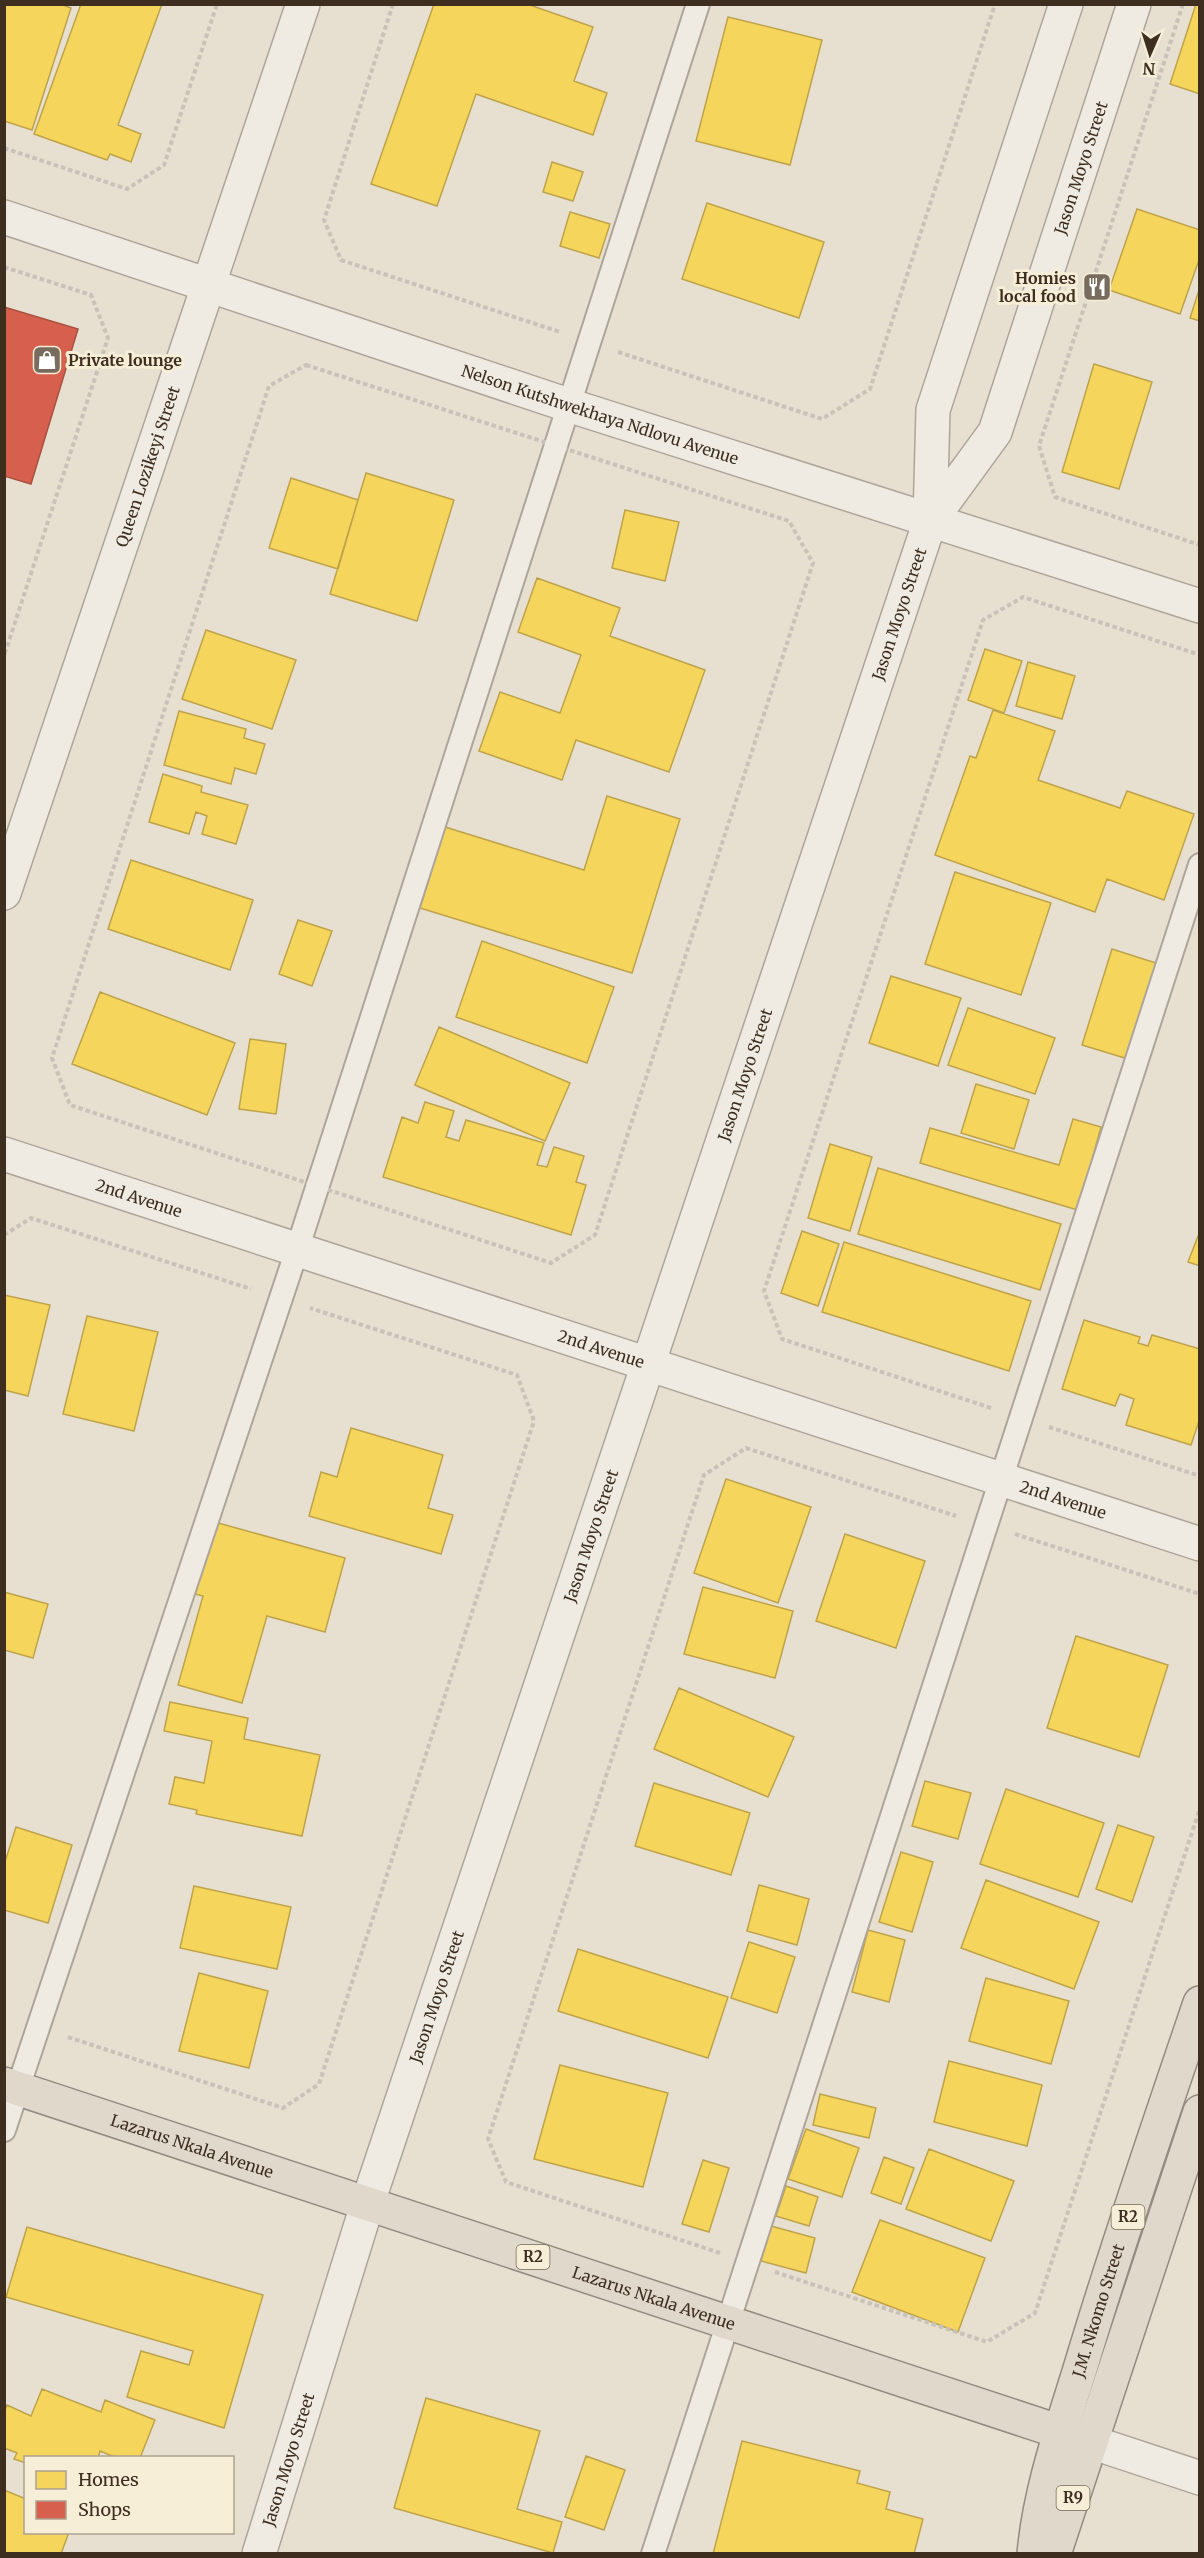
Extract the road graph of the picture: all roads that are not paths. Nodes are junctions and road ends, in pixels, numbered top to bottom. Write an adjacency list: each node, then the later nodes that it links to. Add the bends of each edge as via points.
1 (303, 4): 6 (street, Queen Lozikeyi Street)
2 (699, 4): 7 (lane)
3 (1066, 4): 8 (street, Jason Moyo Street, via 933,410)
4 (1134, 4): 8 (street, Jason Moyo Street, via 995,432)
5 (4, 217): 6 (street, Nelson Kutshwekhaya Ndlovu Avenue)
6 (208, 285): 7 (street, Nelson Kutshwekhaya Ndlovu Avenue); 11 (street, Queen Lozikeyi Street)
7 (568, 405): 8 (street, Nelson Kutshwekhaya Ndlovu Avenue); 13 (lane)
8 (930, 521): 9 (street, Nelson Kutshwekhaya Ndlovu Avenue); 14 (street, Jason Moyo Street)
9 (1200, 606)
10 (1200, 865): 15 (lane)
11 (4, 893)
12 (4, 1154): 13 (street, 2nd Avenue)
13 (297, 1250): 14 (street, 2nd Avenue); 18 (lane, via 38,2027)
14 (648, 1363): 15 (street, 2nd Avenue); 21 (street, Jason Moyo Street)
15 (1002, 1479): 16 (street, 2nd Avenue); 22 (lane)
16 (1200, 1544)
17 (1200, 2003): 23 (highway, J.M. Nkomo Street / R2)
18 (11, 2086): 20 (lane); 21 (highway, Lazarus Nkala Avenue / R2)
19 (1200, 2112): 24 (highway, J.M. Nkomo Street / R2)
20 (4, 2130)
21 (368, 2202): 22 (highway, Lazarus Nkala Avenue / R2); 26 (street, Jason Moyo Street)
22 (727, 2322): 23 (highway, Lazarus Nkala Avenue / R2); 27 (lane)
23 (1060, 2433): 24 (highway, Lazarus Nkala Avenue / R2); 28 (highway, J.M. Nkomo Street / R2)
24 (1091, 2442): 25 (street, Lazarus Nkala Avenue); 29 (highway, R9)
25 (1200, 2478)
26 (259, 2553)
27 (653, 2553)
28 (1034, 2553)
29 (1054, 2553)

